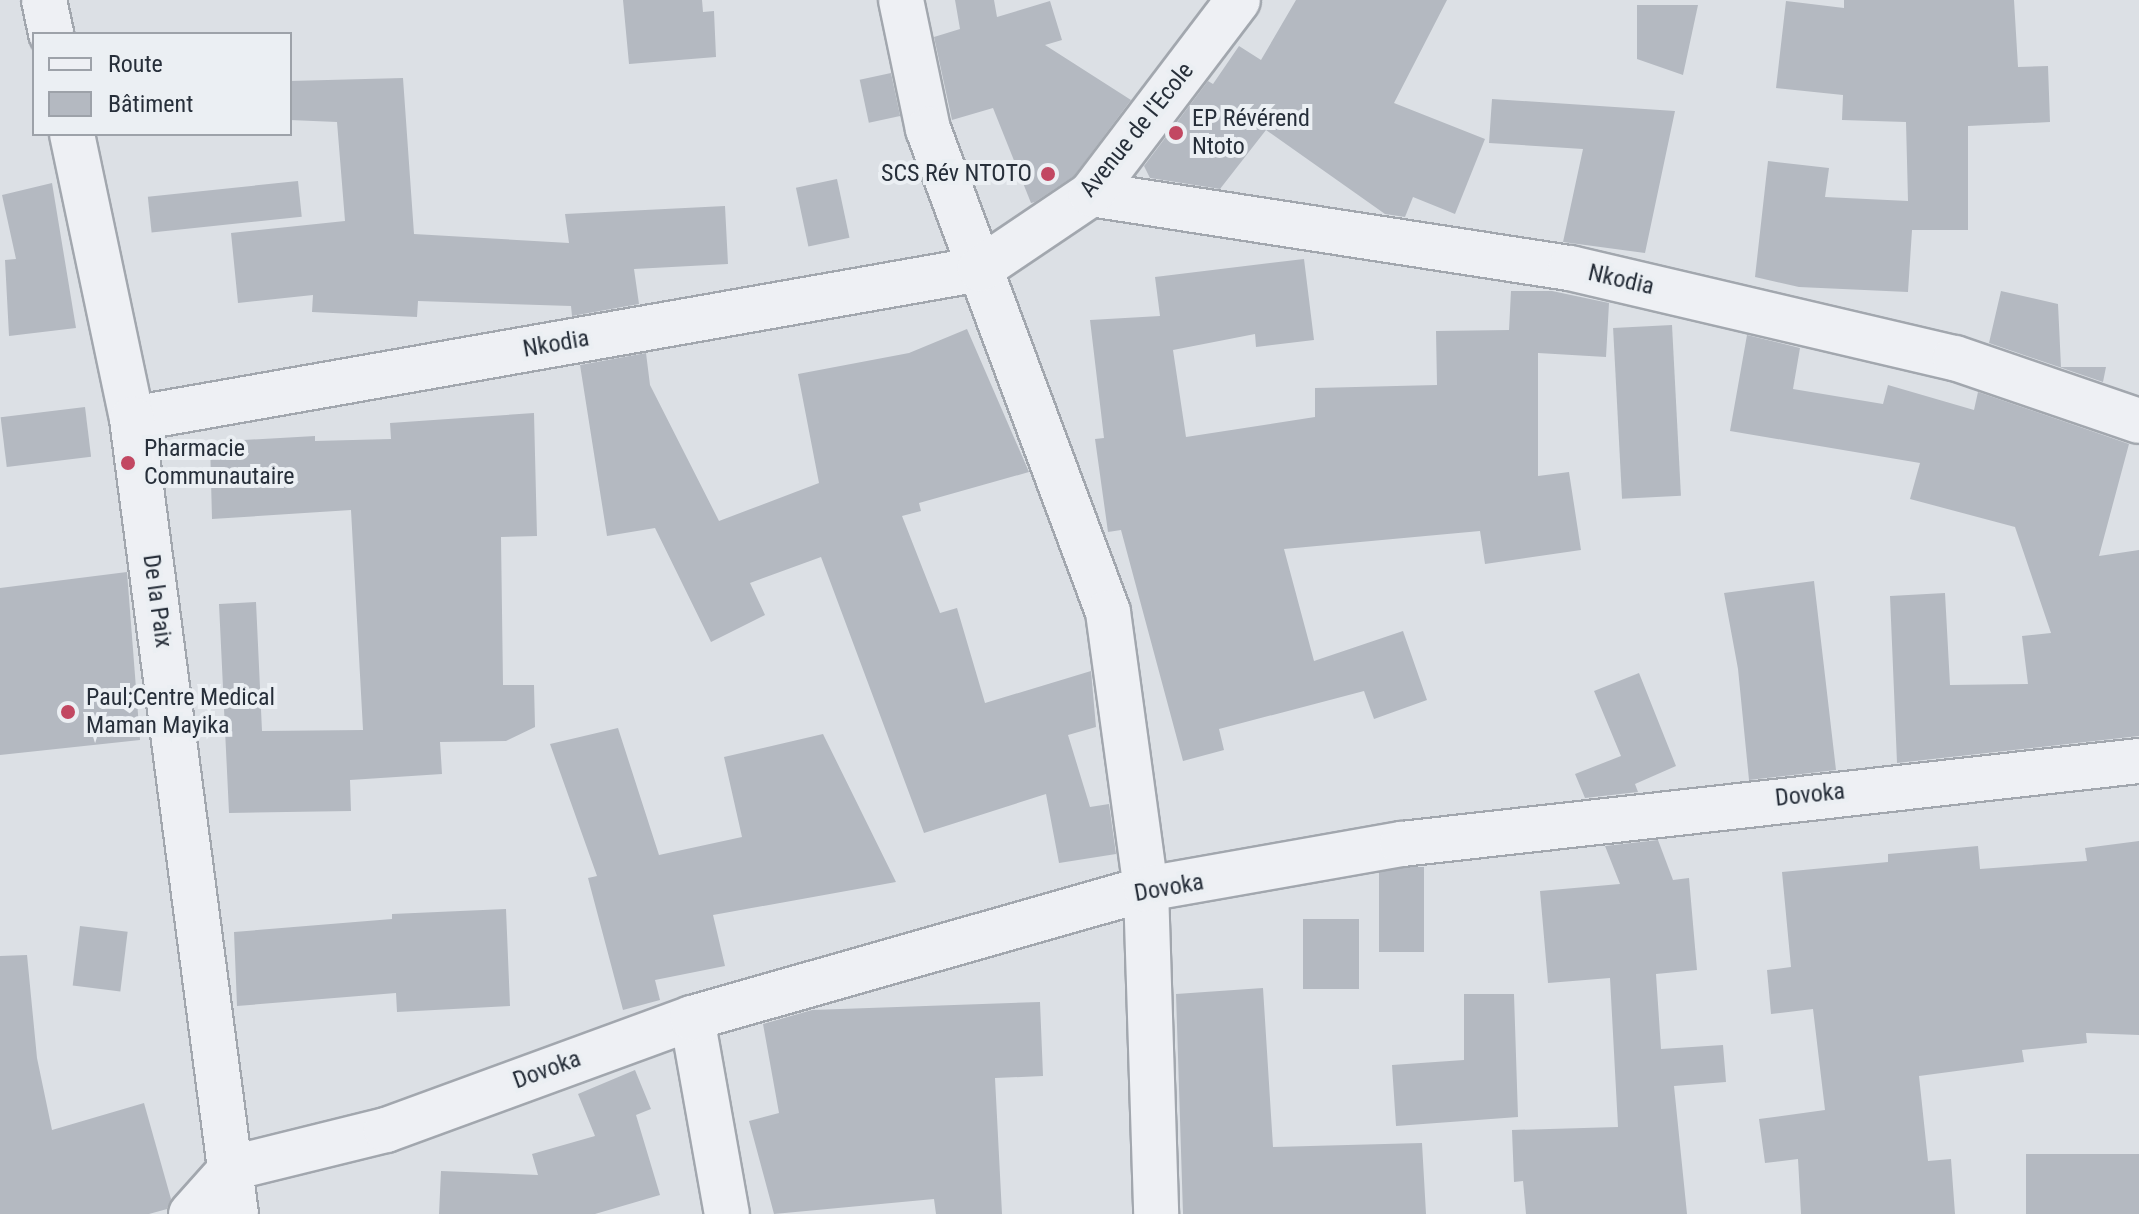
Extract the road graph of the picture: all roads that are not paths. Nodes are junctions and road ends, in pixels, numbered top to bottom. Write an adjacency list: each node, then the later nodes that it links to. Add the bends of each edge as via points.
1 (44, 0): 4 (street)
2 (901, 0): 7 (street, via 928,129)
3 (1238, 0): 6 (street, Avenue de l'Ecole)
4 (51, 32)
5 (72, 136): 8 (street, De la Paix)
6 (1091, 194): 7 (street, Avenue de l'Ecole); 9 (street, Nkodia, via 1570,268 1955,358)
7 (980, 269): 8 (street, Nkodia); 11 (street, via 1108,612)
8 (132, 419): 13 (street, De la Paix)
9 (2139, 421)
10 (2139, 761): 11 (street, Dovoka, via 1525,828)
11 (1146, 889): 12 (street, Dovoka); 17 (street)
12 (692, 1018): 13 (street, Dovoka, via 386,1130); 16 (street)
13 (232, 1168): 14 (street); 15 (street, De la Paix)
14 (191, 1214)
15 (236, 1214)
16 (727, 1214)
17 (1156, 1214)

